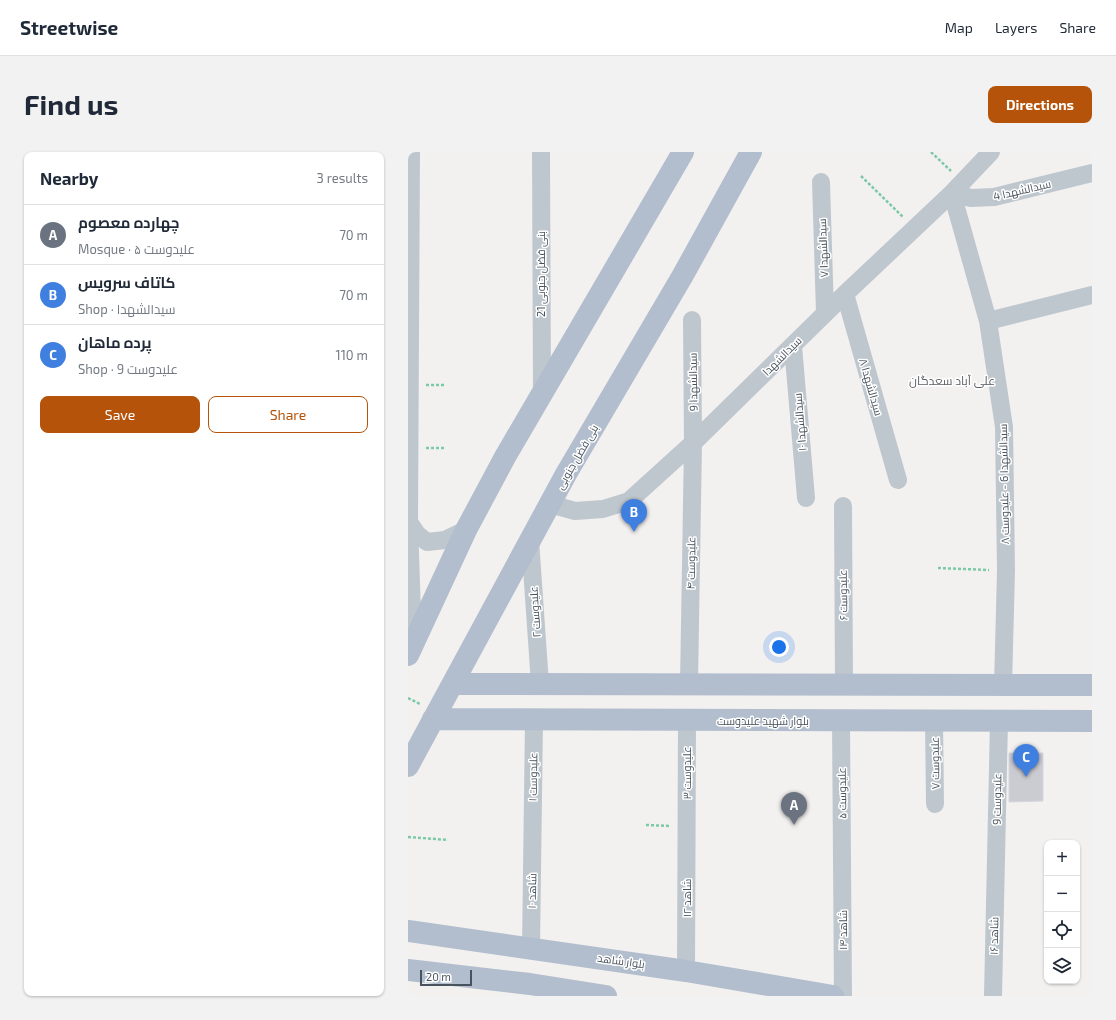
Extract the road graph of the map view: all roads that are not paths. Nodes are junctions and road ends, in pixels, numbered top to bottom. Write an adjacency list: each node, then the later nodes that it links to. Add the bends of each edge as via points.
1 (411, 152): 21 (street)
2 (541, 152): 15 (street, بنی فضل جنوبی 21)
3 (683, 152): 15 (main road)
4 (751, 152): 19 (main road, بنی فضل جنوبی)
5 (991, 152): 8 (street, سیدالشهدا)
6 (1092, 173): 8 (street, سیدالشهدا 4, via 994,197 971,198)
7 (821, 182): 11 (street, سیدالشهدا ۷)
8 (958, 187): 9 (street, سیدالشهدا); 13 (street, سیدالشهدا 6 - علیدوست ۸)
9 (844, 294): 11 (street, سیدالشهدا); 17 (street, سیدالشهدا ۸)
10 (1092, 295): 13 (street)
11 (825, 313): 14 (street, سیدالشهدا)
12 (692, 320): 16 (street, سیدالشهدا 9)
13 (988, 321): 32 (street, سیدالشهدا 6 - علیدوست ۸, via 1004,427 1006,570)
14 (793, 346): 16 (street, سیدالشهدا); 18 (street, سیدالشهدا ۱۰)
15 (542, 395): 22 (main road)
16 (694, 443): 19 (street, سیدالشهدا, via 629,501 603,509 575,511); 29 (street, علیدوست ۴)
17 (898, 480)
18 (806, 498)
19 (550, 504): 23 (main road, بنی فضل جنوبی)
20 (843, 506): 30 (street, علیدوست ۶)
21 (409, 522): 22 (street, via 417,534 427,542 445,540); 24 (street)
22 (466, 530): 25 (main road)
23 (530, 540): 27 (main road, بنی فضل جنوبی); 28 (street, علیدوست ۲)
24 (409, 550): 25 (street)
25 (411, 650)
26 (500, 683): 27 (main road); 28 (main road); 34 (main road, via 490,692 487,704 492,716)
27 (453, 684): 33 (main road, بنی فضل جنوبی)
28 (540, 684): 29 (main road)
29 (689, 684): 30 (main road)
30 (844, 684): 32 (main road)
31 (1092, 685): 32 (main road)
32 (1003, 686)
33 (433, 719): 34 (main road, بلوار شهید علیدوست); 41 (main road, بنی فضل جنوبی)
34 (498, 720): 35 (main road, بلوار شهید علیدوست)
35 (534, 720): 36 (main road, بلوار شهید علیدوست); 44 (street, علیدوست ۱)
36 (687, 721): 39 (main road, بلوار شهید علیدوست); 43 (street, علیدوست ۳)
37 (934, 721): 38 (main road, بلوار شهید علیدوست); 39 (main road, بلوار شهید علیدوست); 42 (street, علیدوست ۷)
38 (999, 721): 40 (main road, بلوار شهید علیدوست); 46 (street, علیدوست 9)
39 (841, 722): 45 (street, علیدوست ۵)
40 (1092, 722)
41 (408, 766)
42 (935, 804)
43 (687, 826): 50 (street, شاهد ۱۲)
44 (532, 833): 48 (street, شاهد ۱۰)
45 (843, 865): 54 (street, شاهد ۱۴)
46 (996, 876): 55 (street, شاهد ۱۶)
47 (408, 931): 48 (main road, بلوار شاهد)
48 (531, 948): 50 (main road, بلوار شاهد)
49 (408, 970): 51 (main road)
50 (686, 971): 53 (main road, بلوار شاهد)
51 (530, 990): 52 (main road)
52 (606, 996)
53 (833, 996)
54 (842, 996)
55 (993, 996)

